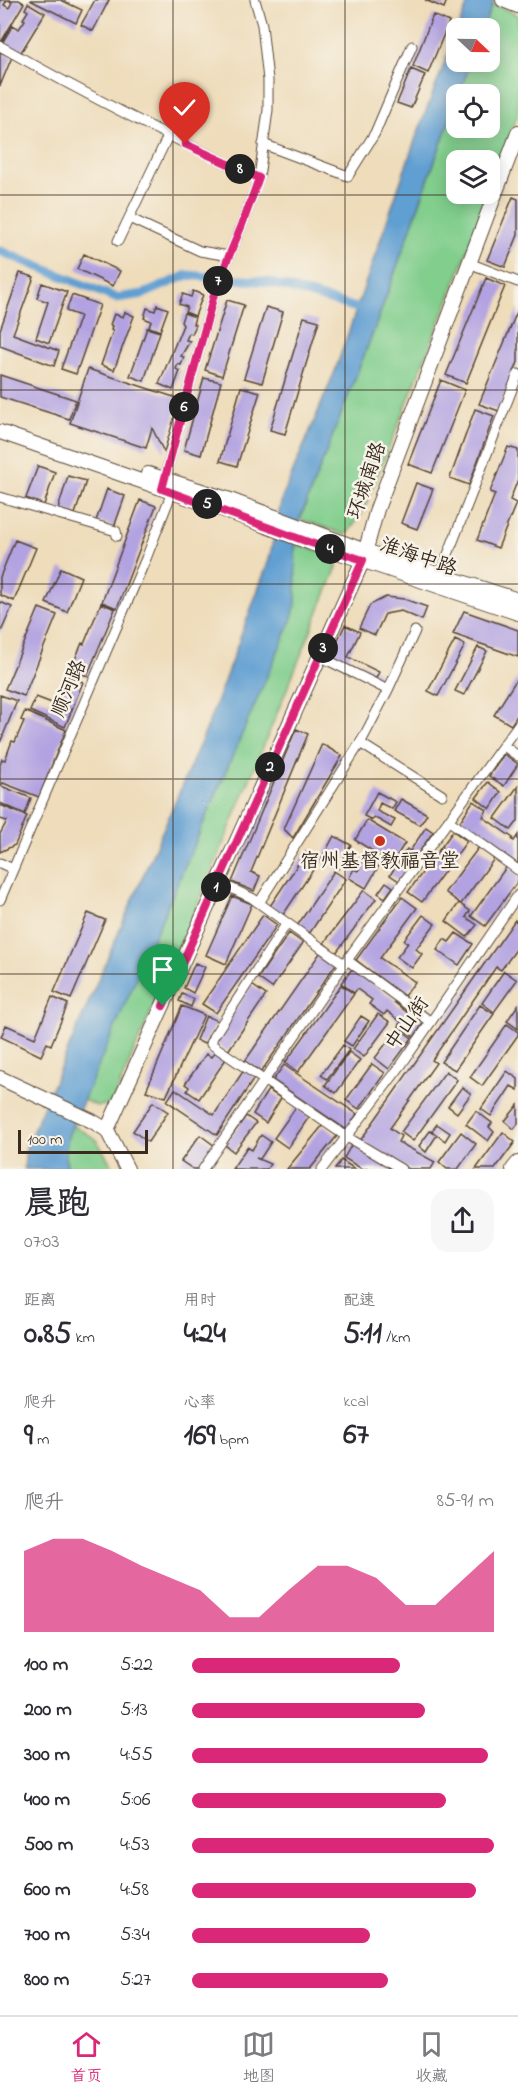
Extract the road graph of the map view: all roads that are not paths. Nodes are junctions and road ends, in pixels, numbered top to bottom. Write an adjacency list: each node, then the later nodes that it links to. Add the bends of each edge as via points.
1 (255, 0): 8 (street, 顺河路, via 268,80)
2 (503, 0): 3 (main road)
3 (518, 6)
4 (0, 46): 7 (street)
5 (412, 46): 8 (street, via 375,133 348,176)
6 (518, 133): 13 (main road, 环城南路)
7 (168, 136): 9 (street); 10 (street)
8 (263, 144): 9 (street, 顺河路)
9 (259, 178): 12 (street, 顺河路)
10 (129, 218): 11 (street); 12 (street, via 200,251)
11 (118, 241)
12 (228, 258): 18 (street, 顺河路, via 216,287)
13 (469, 263): 14 (street); 21 (main road, 环城南路, via 377,509)
14 (518, 282)
15 (518, 374): 22 (street)
16 (0, 422): 18 (main road, 淮海中路)
17 (0, 432): 18 (main road, 淮海中路)
18 (166, 487): 21 (main road, 淮海中路); 35 (street, 顺河路, via 139,576)
19 (0, 497): 20 (street, via 116,531)
20 (117, 536)
21 (364, 555): 22 (main road, 淮海中路); 24 (main road, 淮海中路); 26 (main road, 环城南路)
22 (440, 574): 23 (main road, 淮海中路)
23 (518, 600)
24 (518, 613)
25 (416, 631): 27 (street)
26 (319, 656): 27 (street); 37 (main road, 环城南路)
27 (388, 690): 29 (street)
28 (518, 725): 30 (street)
29 (360, 743): 32 (street); 40 (street)
30 (504, 746): 31 (street); 33 (street)
31 (518, 756)
32 (442, 795)
33 (448, 820): 36 (street); 42 (street)
34 (0, 863): 35 (street)
35 (13, 869): 39 (street, 顺河路)
36 (518, 870)
37 (218, 882): 40 (street); 46 (main road, 环城南路)
38 (518, 895): 43 (street, 中山街)
39 (0, 900)
40 (259, 903): 41 (street)
41 (287, 923): 42 (street); 45 (street, via 212,1044)
42 (346, 962): 43 (street); 45 (street)
43 (431, 1022): 47 (street, 中山街)
44 (0, 1078): 46 (main road)
45 (265, 1081): 47 (street); 50 (street)
46 (107, 1130): 49 (main road)
47 (347, 1137): 51 (street, 中山街); 52 (street)
48 (518, 1163): 53 (main road)
49 (127, 1169)
50 (203, 1169)
51 (322, 1169)
52 (400, 1169)
53 (513, 1169)

